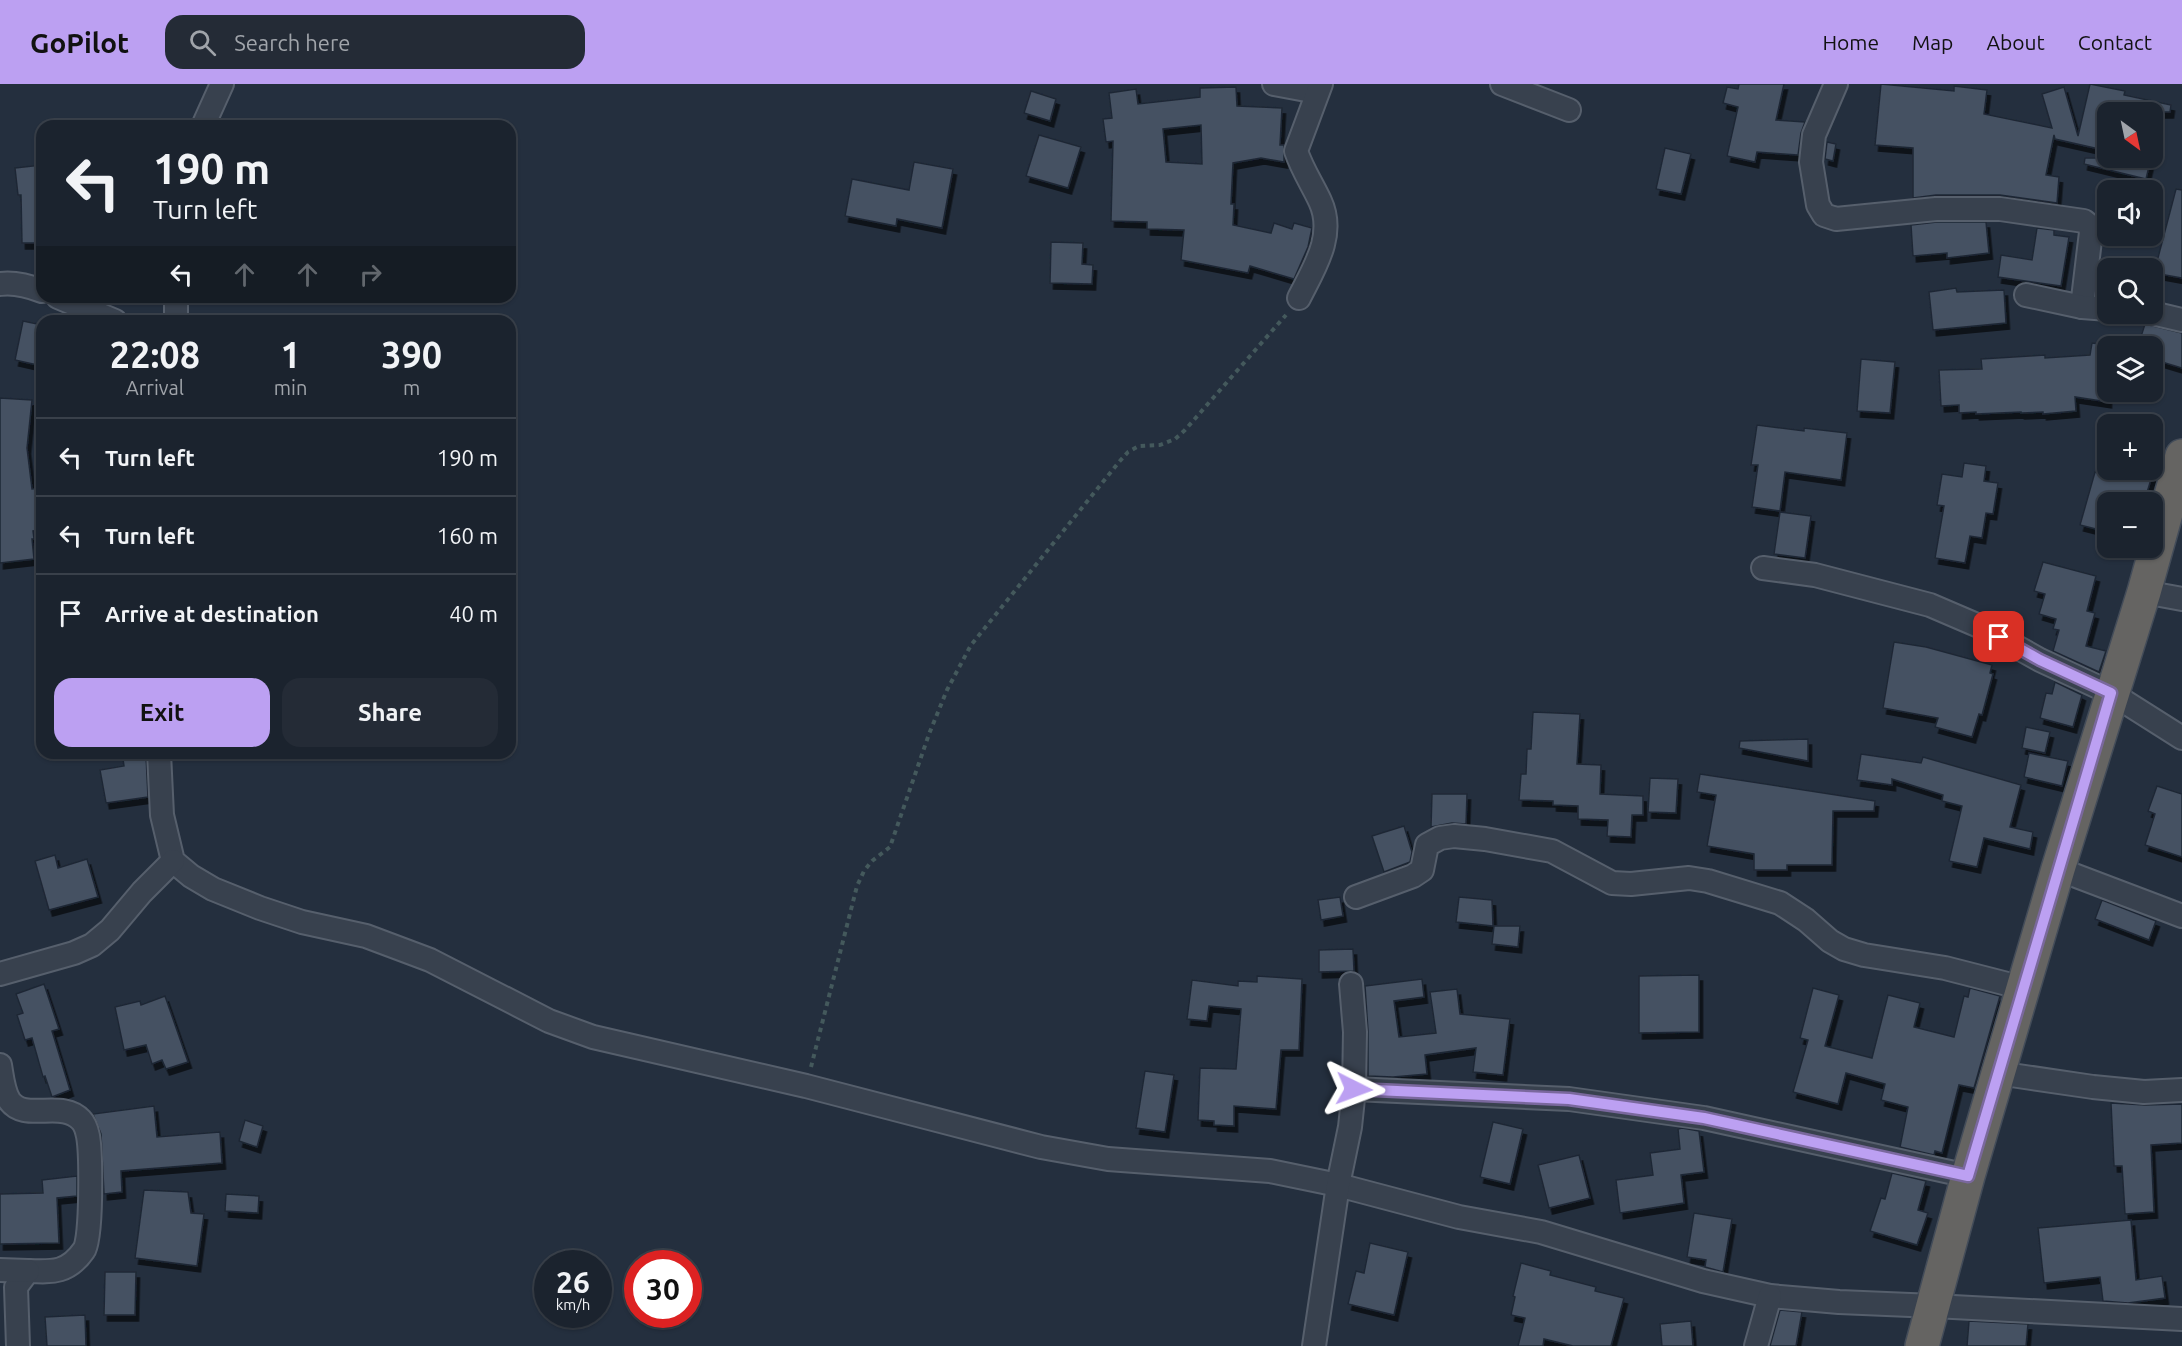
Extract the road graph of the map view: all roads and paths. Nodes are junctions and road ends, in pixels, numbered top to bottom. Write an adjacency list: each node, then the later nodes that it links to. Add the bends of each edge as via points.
1 (222, 84): 7 (street)
2 (1274, 84): 5 (street)
3 (1502, 84): 6 (street)
4 (1836, 84): 13 (street, via 1814,135 1811,162 1818,205 1824,215 1836,219 1936,209 2000,209 2084,221 2091,232)
5 (1319, 88): 11 (street, via 1296,151 1325,214 1326,232 1320,256)
6 (1569, 110)
7 (206, 120)
8 (0, 284): 9 (street)
9 (36, 288)
10 (2026, 294): 13 (street)
11 (1299, 298): 34 (path, via 1185,430 1160,445 1139,446 1119,462 971,645 929,734 890,848 872,861 857,886)
12 (72, 303): 15 (street)
13 (2082, 307): 14 (street)
14 (2097, 308)
15 (101, 315)
16 (2163, 316): 17 (street)
17 (2182, 320)
18 (2182, 456): 20 (highway)
19 (1763, 568): 22 (street, via 1815,575 1930,605)
20 (2144, 592): 21 (street); 22 (highway)
21 (2182, 599)
22 (2111, 693): 23 (street); 26 (highway)
23 (2182, 738)
24 (159, 759): 25 (street, via 162,815)
25 (172, 861): 29 (street, via 92,945); 34 (street, via 213,889 302,922 366,936 429,960 549,1021 593,1037)
26 (2058, 869): 28 (street); 31 (highway)
27 (1356, 897): 31 (street, via 1422,870 1427,845 1440,838 1485,839 1551,851 1611,882 1631,884 1689,878 1708,881 1780,903 1844,949)
28 (2182, 916)
29 (0, 974)
30 (1351, 984): 35 (street)
31 (2023, 988): 33 (highway)
32 (0, 1065): 40 (street, via 4,1088 15,1106 21,1110 62,1110 76,1115 84,1122 88,1136 90,1224 86,1249 67,1268)
33 (1998, 1073): 36 (street, via 2134,1091); 37 (highway)
34 (806, 1086): 38 (street, via 1041,1146 1108,1159 1270,1171)
35 (1354, 1089): 37 (street, via 1569,1099 1704,1118); 38 (street)
36 (2182, 1090)
37 (1968, 1176): 42 (highway)
38 (1338, 1185): 41 (street, via 1459,1217 1540,1232 1703,1281); 45 (street)
39 (0, 1270): 40 (street)
40 (28, 1271): 44 (street, via 16,1287)
41 (1770, 1296): 42 (street); 46 (street)
42 (1934, 1306): 43 (street); 47 (highway)
43 (2182, 1319)
44 (18, 1346)
45 (1314, 1346)
46 (1756, 1346)
47 (1922, 1346)

